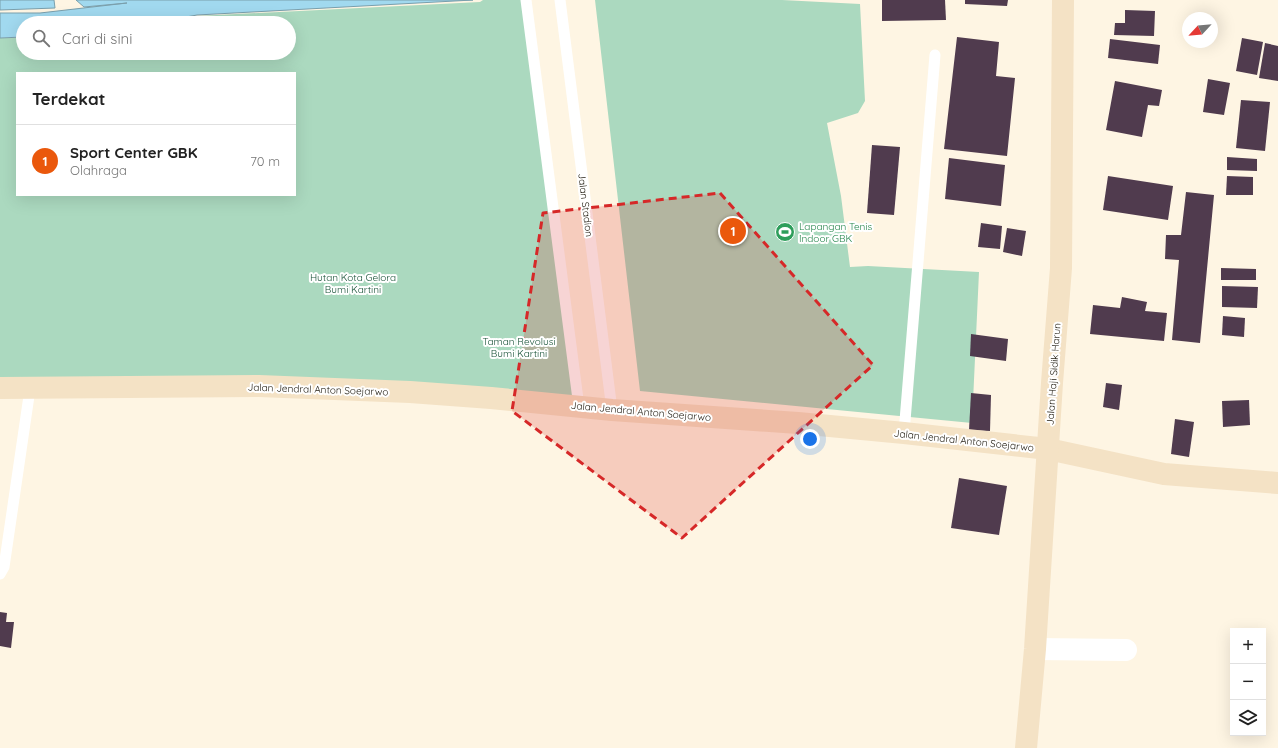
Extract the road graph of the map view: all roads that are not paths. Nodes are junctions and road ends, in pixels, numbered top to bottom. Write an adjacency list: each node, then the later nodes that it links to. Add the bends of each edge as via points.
1 (526, 0): 7 (lane)
2 (560, 0): 8 (lane, Jalan Stadion)
3 (1063, 0): 10 (street, Jalan Haji Sidik Harun, via 1061,268)
4 (935, 55): 9 (lane)
5 (0, 388): 6 (street, Jalan Jendral Anton Soejarwo)
6 (30, 389): 7 (street, Jalan Jendral Anton Soejarwo, via 258,386 410,392); 12 (lane, via 4,567)
7 (579, 406): 8 (street, Jalan Jendral Anton Soejarwo)
8 (612, 410): 9 (street, Jalan Jendral Anton Soejarwo)
9 (904, 433): 10 (street, Jalan Jendral Anton Soejarwo)
10 (1048, 449): 11 (street, Jalan Jendral Anton Soejarwo, via 1164,474); 13 (street, Jalan Haji Sidik Harun)
11 (1278, 483)
12 (0, 574)
13 (1035, 649): 14 (street); 15 (street, Jalan Haji Sidik Harun)
14 (1126, 650)
15 (1026, 748)

